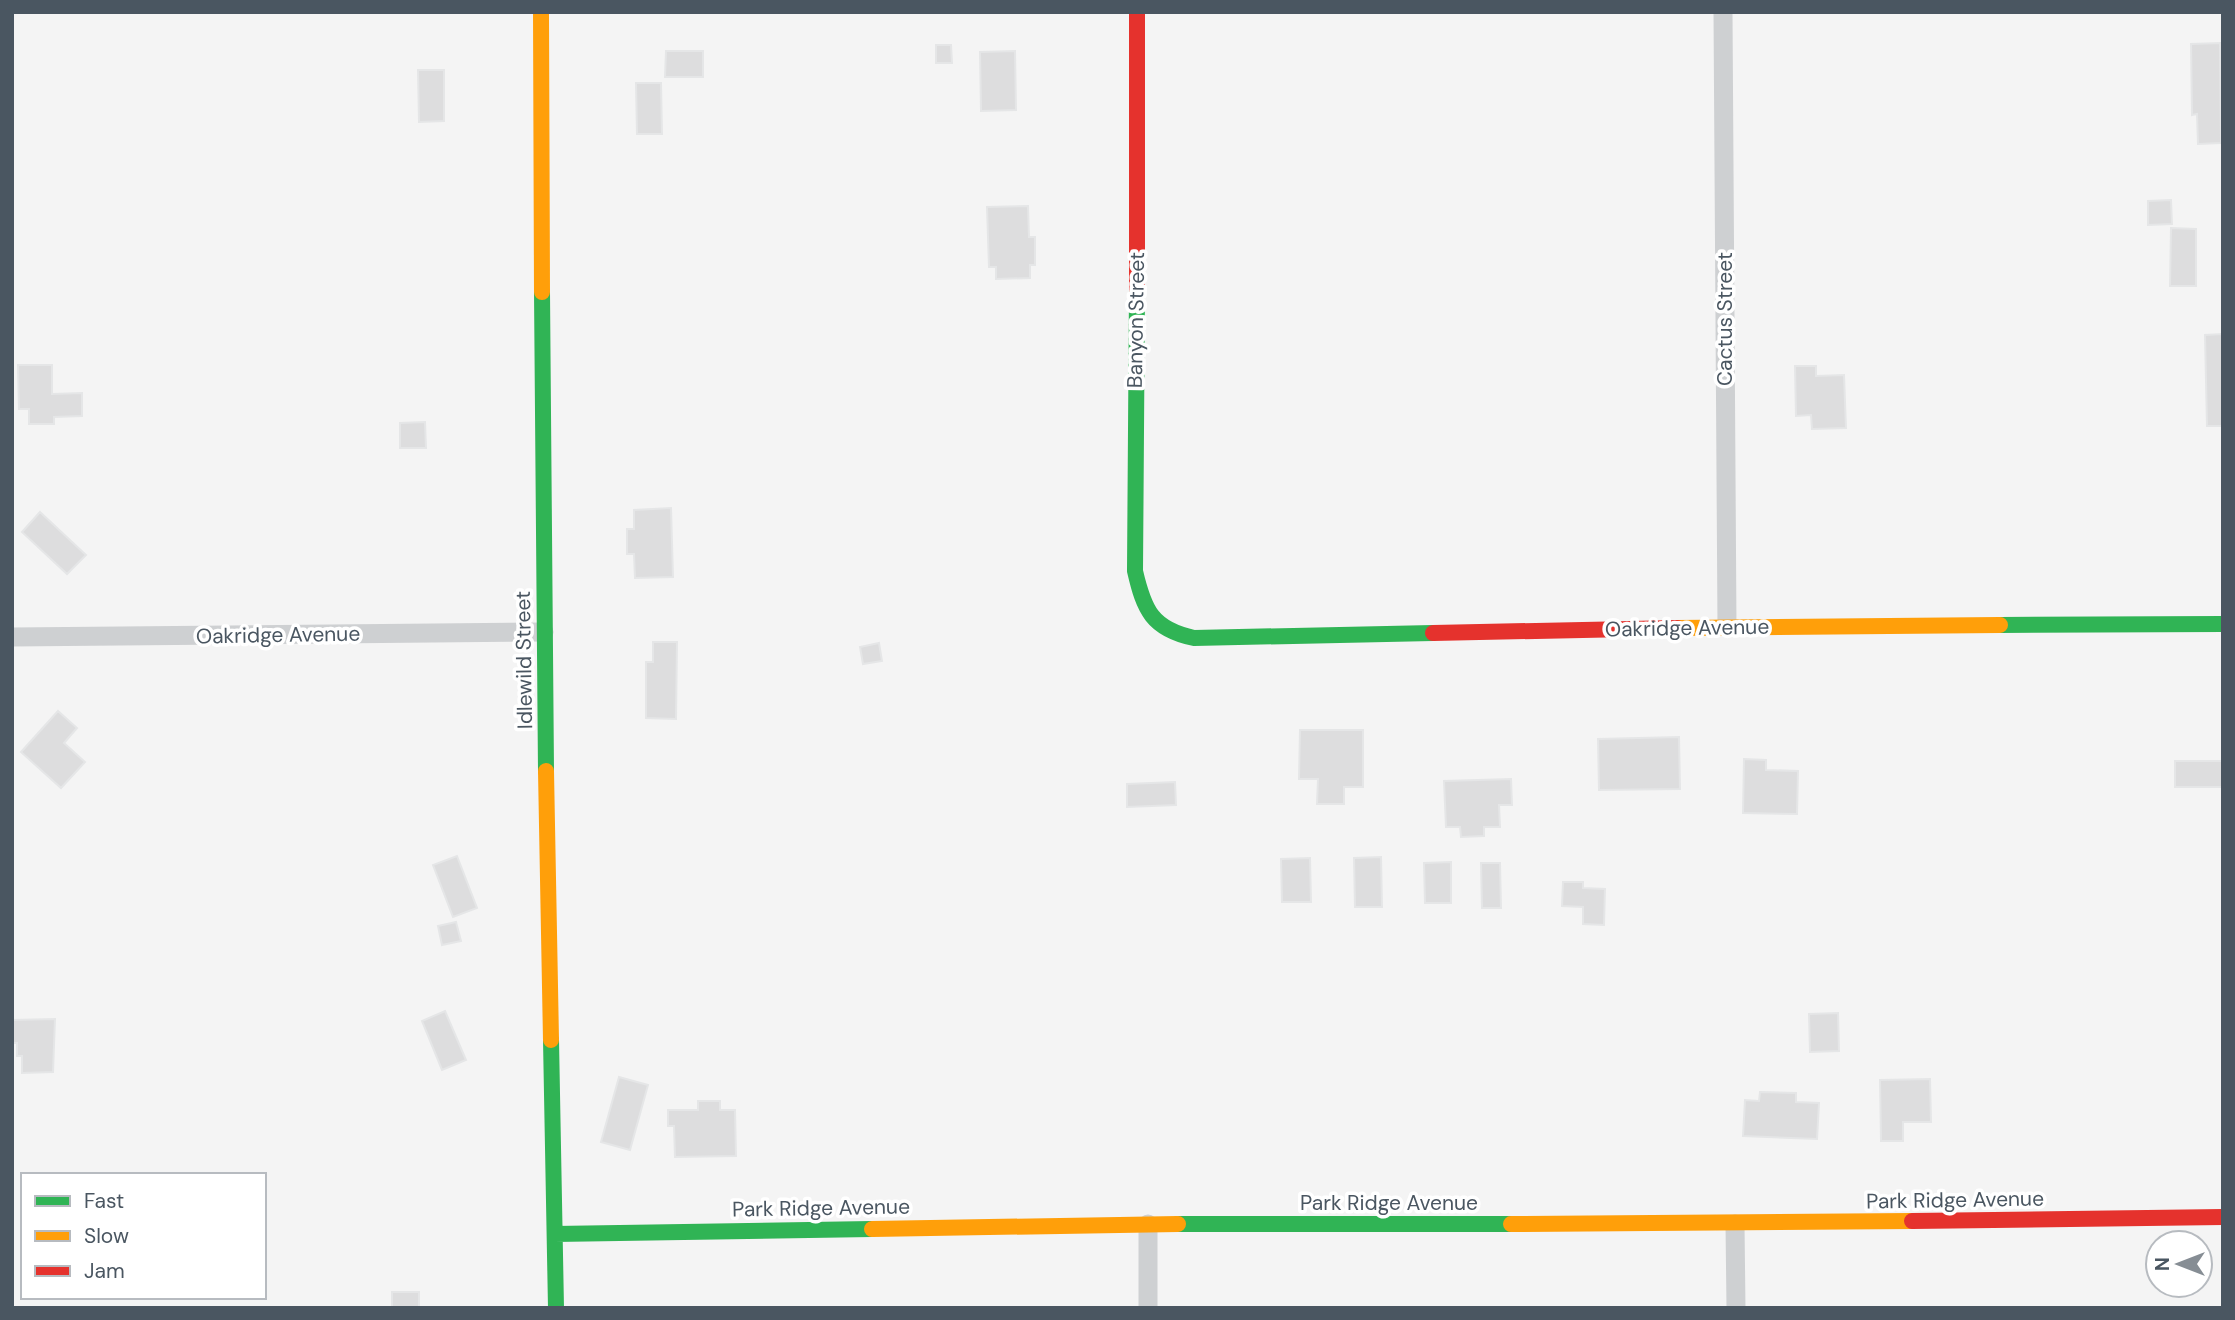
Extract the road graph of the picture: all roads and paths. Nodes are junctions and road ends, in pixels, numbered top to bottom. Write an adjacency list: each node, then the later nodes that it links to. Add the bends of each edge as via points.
1 (541, 12): 7 (street, Idlewild Street)
2 (1137, 12): 4 (street, Banyon Street, via 1134,543 1140,599)
3 (1723, 12): 6 (street, Cactus Street)
4 (1155, 623): 6 (street, Oakridge Avenue, via 1175,636 1194,638)
5 (2223, 624): 6 (street, Oakridge Avenue)
6 (1727, 626)
7 (544, 632): 8 (street, Oakridge Avenue); 12 (street, Idlewild Street)
8 (12, 637)
9 (2223, 1217): 11 (street, Park Ridge Avenue)
10 (1148, 1224): 11 (street, Park Ridge Avenue); 12 (street, Park Ridge Avenue); 14 (street)
11 (1735, 1224): 15 (street)
12 (555, 1234): 13 (street, Idlewild Street)
13 (556, 1308)
14 (1148, 1308)
15 (1736, 1308)

